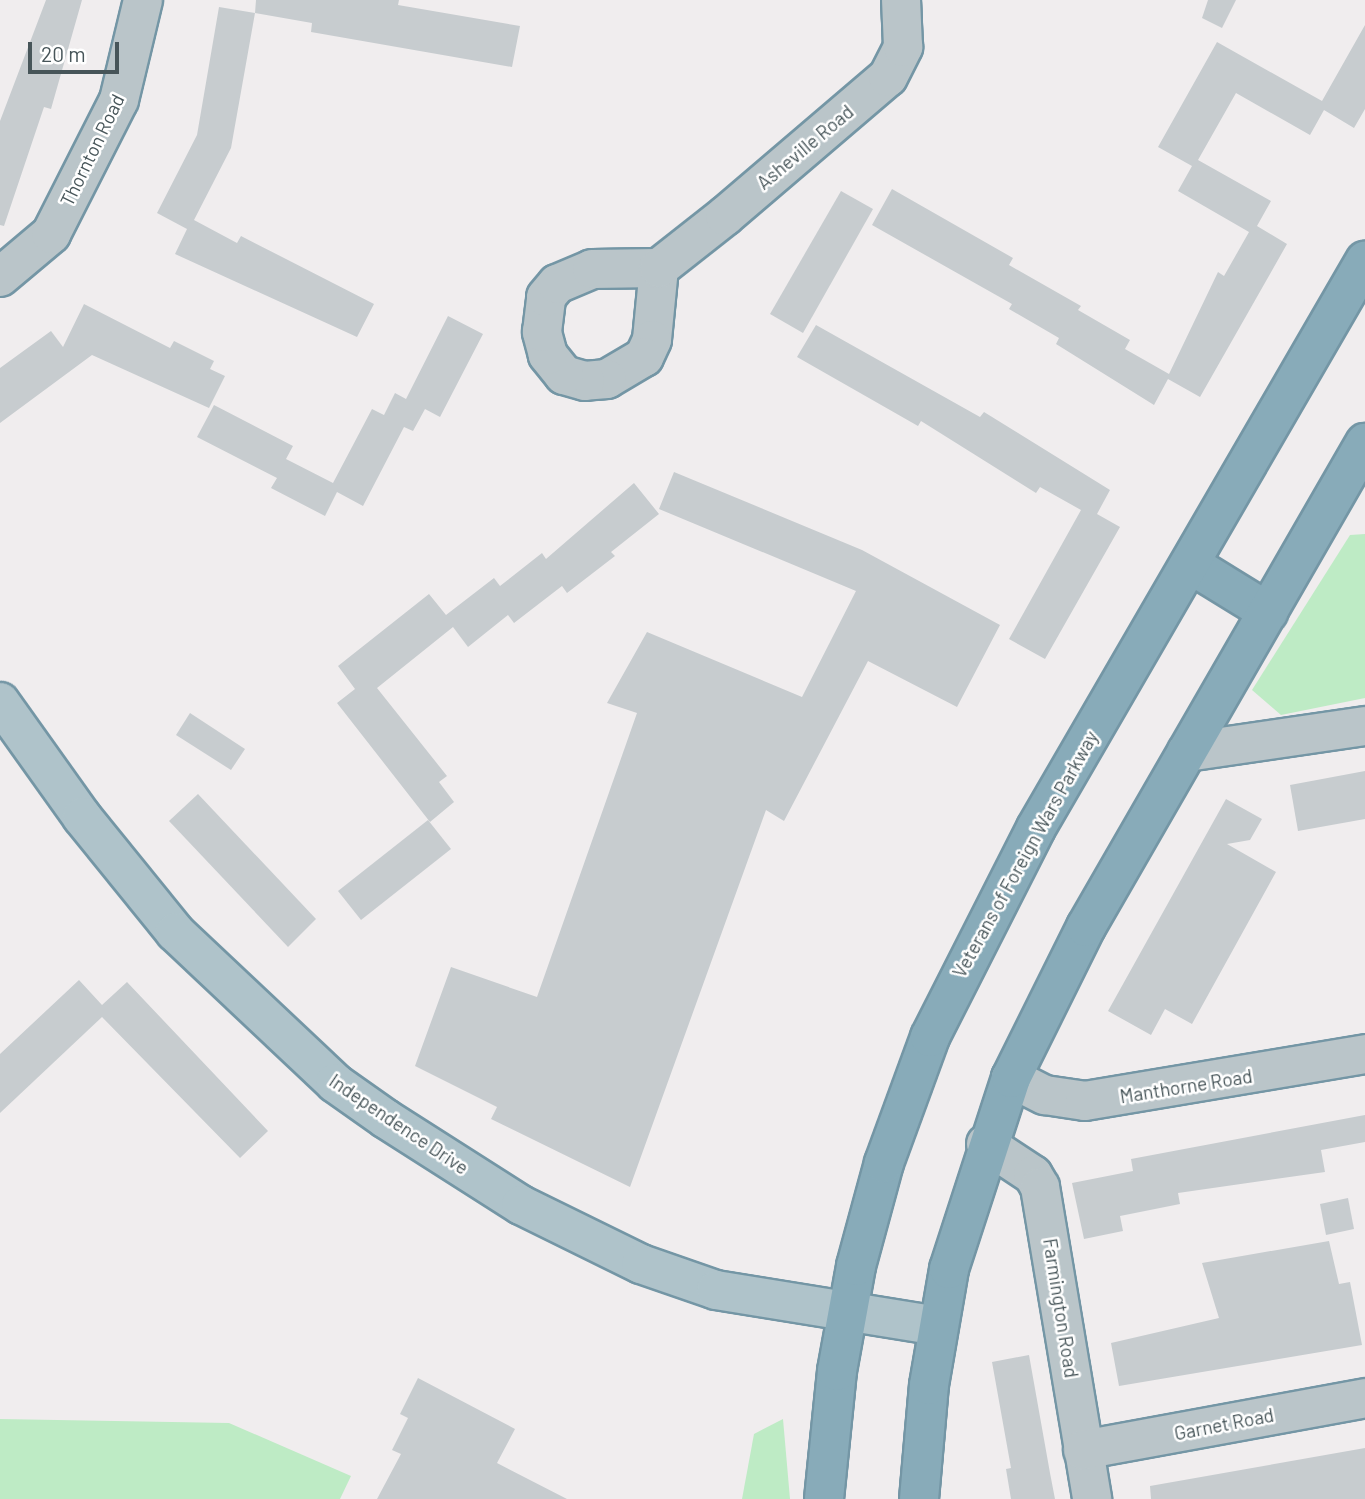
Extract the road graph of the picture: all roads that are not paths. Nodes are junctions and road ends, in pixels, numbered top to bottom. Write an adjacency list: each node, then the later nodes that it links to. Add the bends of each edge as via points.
1 (143, 0): 5 (street, Thornton Road, via 119,100 51,234)
2 (901, 0): 4 (street, Asheville Road, via 903,47 888,77)
3 (1365, 261): 7 (highway, Veterans of Foreign Wars Parkway)
4 (659, 268)
5 (0, 277)
6 (1365, 443): 8 (highway)
7 (1190, 564): 8 (highway); 15 (highway, Veterans of Foreign Wars Parkway, via 1017,862 946,1000 884,1163)
8 (1268, 612): 11 (highway)
9 (0, 702): 15 (main road, Independence Drive, via 82,817 175,932 335,1083 521,1205 641,1264 716,1290)
10 (1365, 726): 11 (street)
11 (1187, 752): 13 (highway, via 1061,973)
12 (1365, 1054): 13 (street, Manthorne Road, via 1085,1101 1045,1095)
13 (1011, 1077): 14 (highway)
14 (986, 1144): 16 (highway, via 953,1252); 18 (street, Farmington Road, via 1033,1175 1040,1187)
15 (848, 1311): 16 (main road, Independence Drive); 19 (highway, Veterans of Foreign Wars Parkway)
16 (938, 1326): 20 (highway)
17 (1365, 1398): 18 (street, Garnet Road)
18 (1083, 1450): 21 (street, Farmington Road)
19 (824, 1499)
20 (919, 1499)
21 (1092, 1499)

